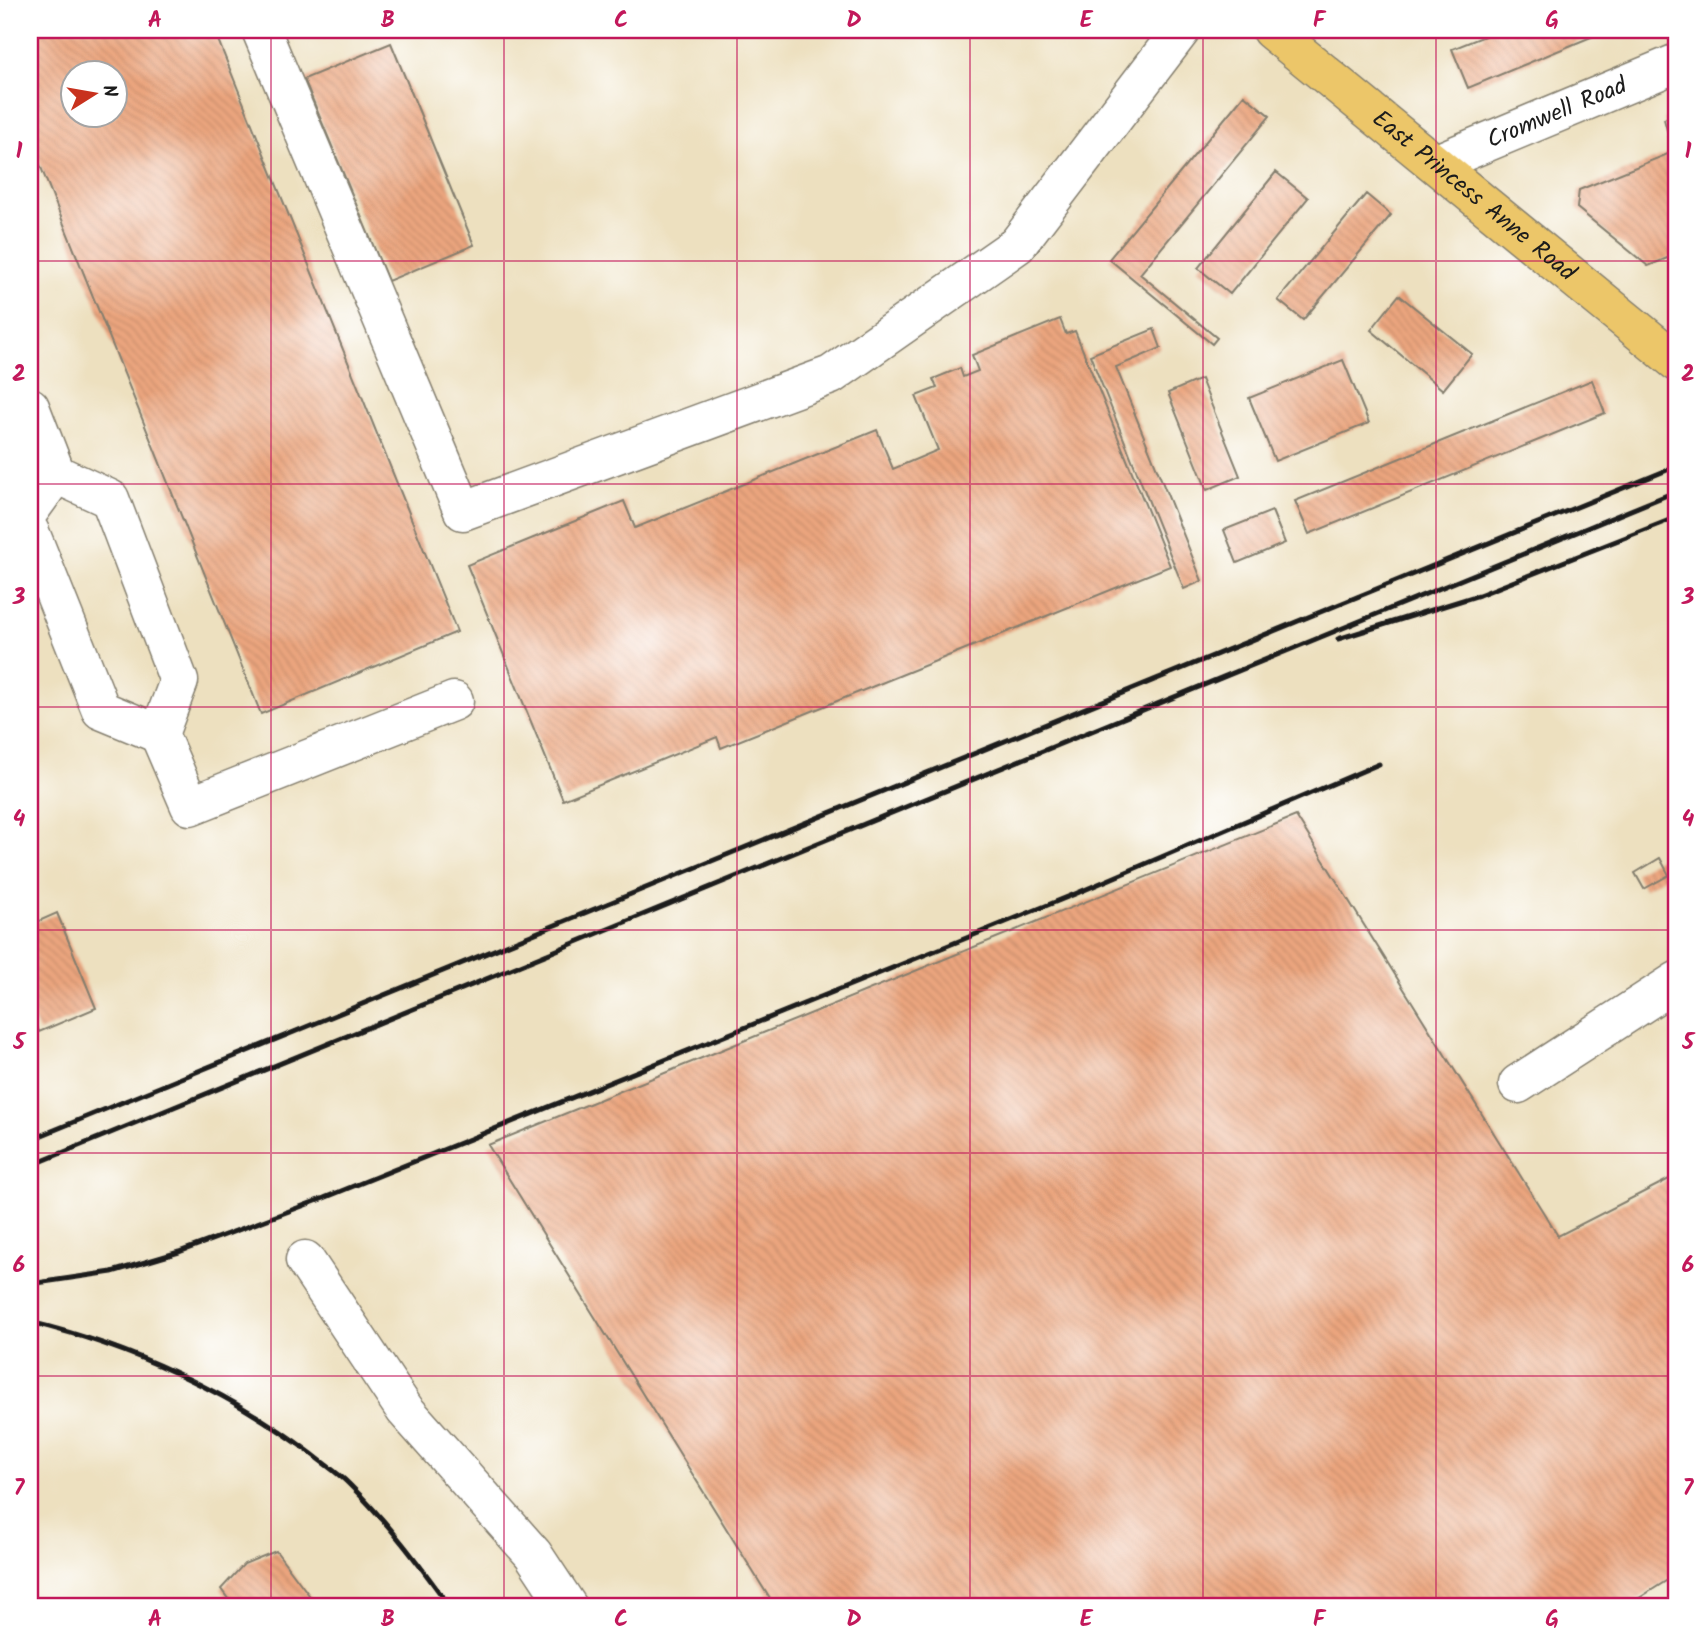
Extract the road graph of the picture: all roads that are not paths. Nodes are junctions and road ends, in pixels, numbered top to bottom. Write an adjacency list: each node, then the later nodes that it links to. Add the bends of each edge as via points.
1 (261, 30): 2 (street, via 463,511 831,375 1017,245)
2 (1181, 30)
3 (1270, 30): 5 (main road, East Princess Anne Road)
4 (1677, 63): 5 (street, Cromwell Road)
5 (1437, 163): 6 (main road, East Princess Anne Road)
6 (1677, 362)
7 (30, 407): 8 (street)
8 (56, 474): 9 (street); 12 (street, via 110,499 179,681)
9 (30, 510)
10 (30, 532): 12 (street, via 101,710)
11 (454, 701): 12 (street, via 190,806)
12 (159, 734)
13 (1677, 981): 14 (street)
14 (1518, 1084)
15 (305, 1260): 16 (street, via 405,1409 533,1554)
16 (568, 1607)

